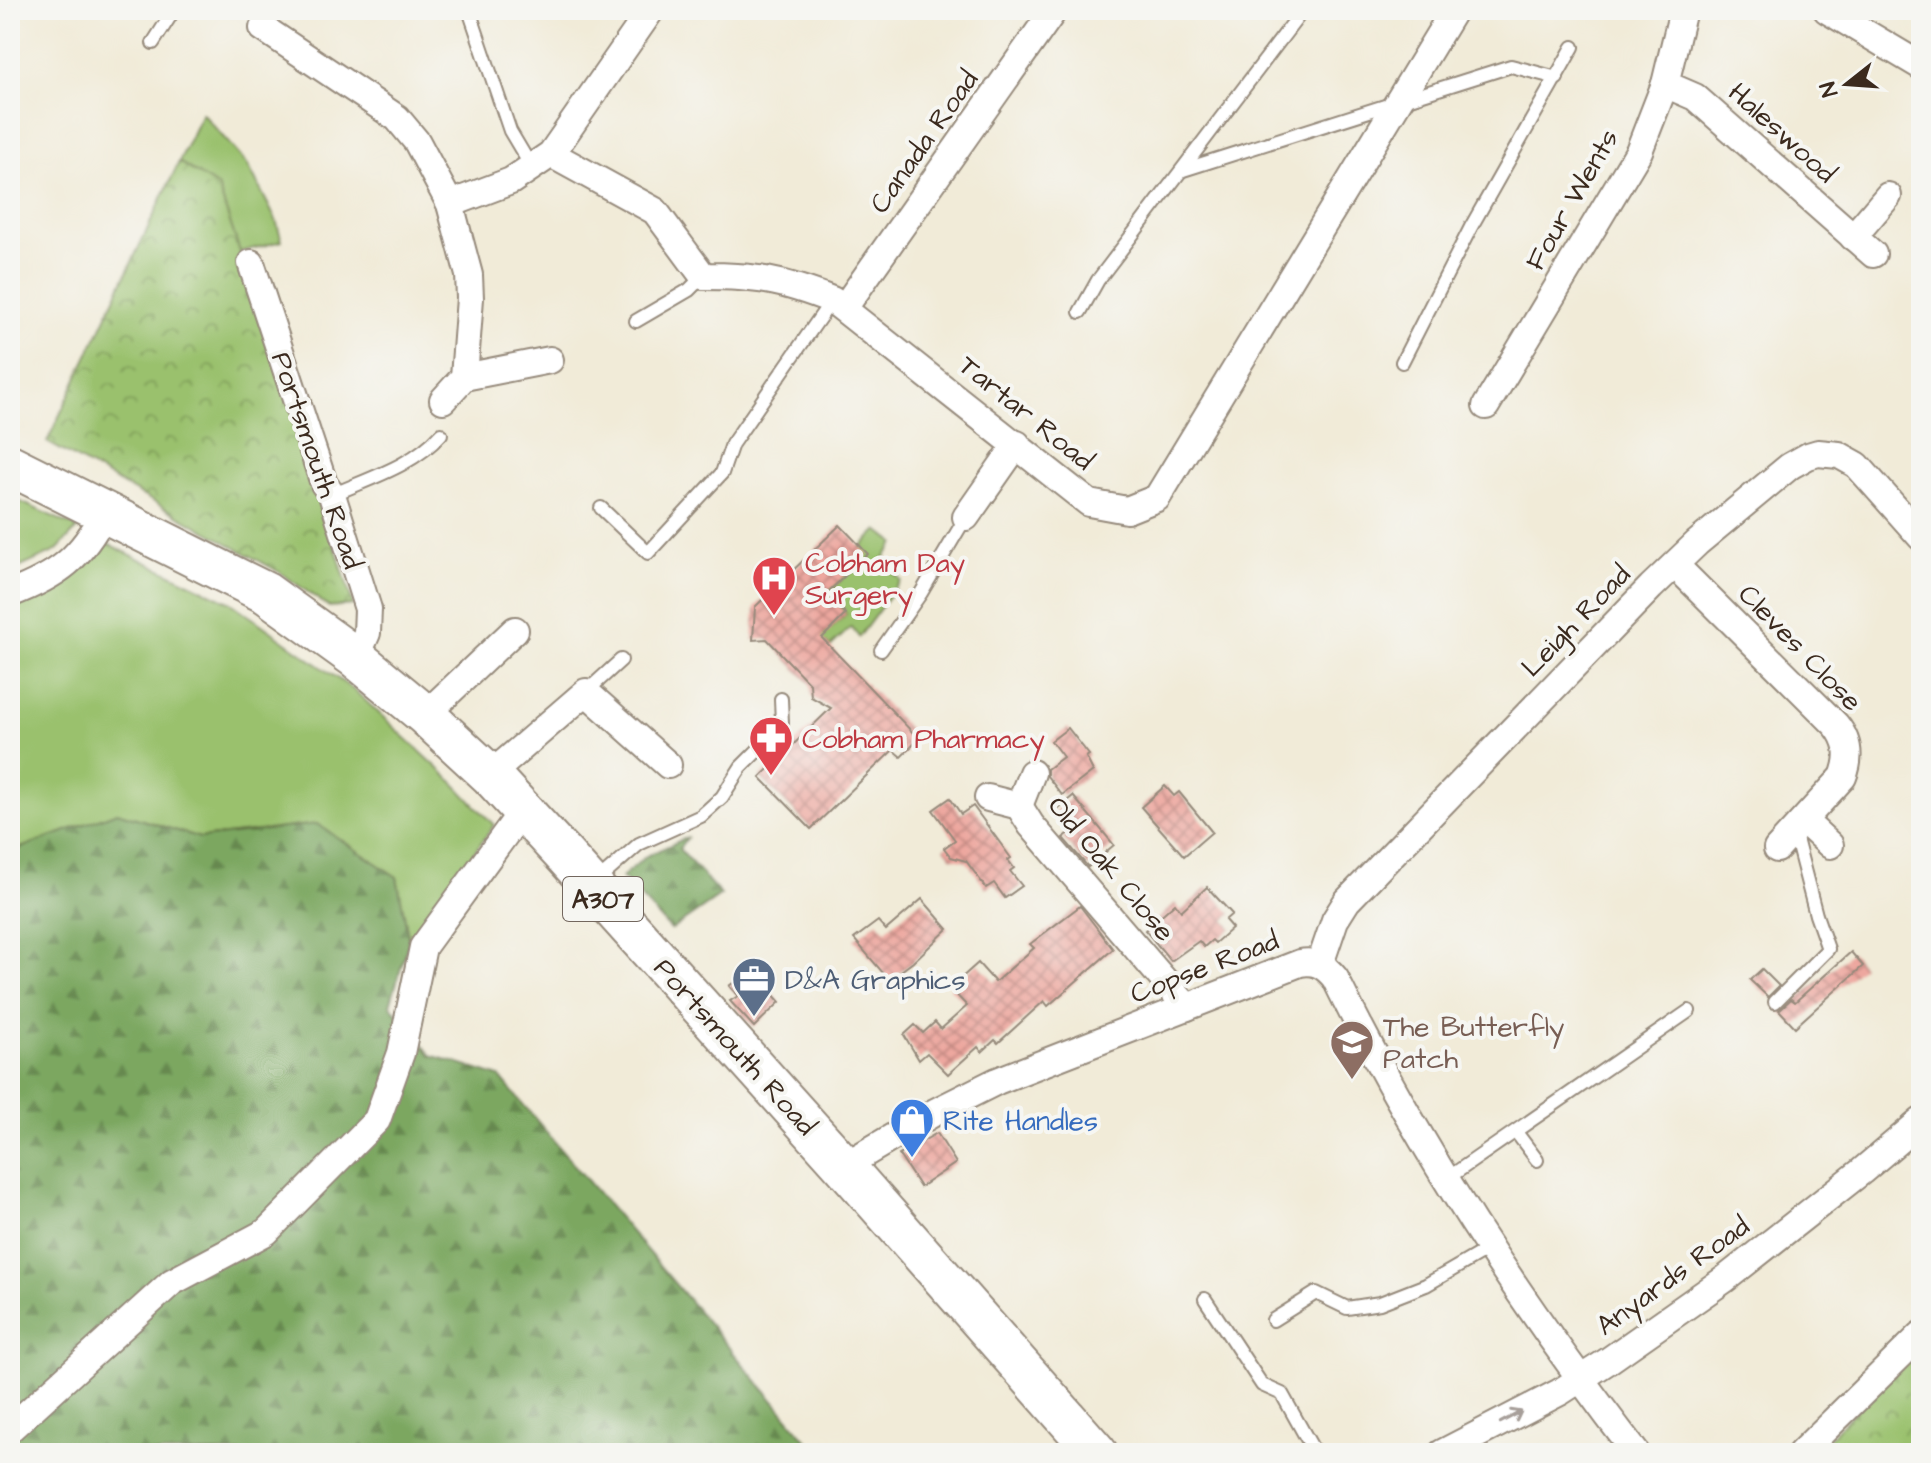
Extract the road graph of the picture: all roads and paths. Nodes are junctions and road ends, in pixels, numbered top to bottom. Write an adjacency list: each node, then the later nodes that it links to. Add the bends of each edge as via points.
1 (174, 10): 10 (lane)
2 (469, 10): 16 (lane, via 510,131)
3 (651, 10): 16 (street)
4 (1054, 10): 24 (street, Canada Road)
5 (1303, 10): 17 (lane)
6 (1454, 10): 15 (street, Tartar Road)
7 (1683, 10): 14 (street, Four Wents)
8 (1827, 10): 12 (street)
9 (263, 28): 19 (street, via 397,118 417,142)
10 (153, 43)
11 (1573, 47): 13 (lane)
12 (1921, 66)
13 (1557, 78): 15 (lane, via 1511,66); 28 (lane, via 1471,227)
14 (1665, 84): 20 (street, Haleswood, via 1695,97); 31 (street, Four Wents, via 1639,151)
15 (1399, 102): 17 (lane); 33 (street, Tartar Road, via 1157,498 1127,510 1089,503)
16 (542, 161): 19 (street, via 511,181); 23 (street, via 655,211)
17 (1183, 170): 25 (lane, via 1098,280)
18 (1888, 196): 20 (street)
19 (450, 204): 29 (street, via 469,275)
20 (1853, 237): 21 (street, Haleswood)
21 (1873, 254)
22 (251, 263): 35 (street, Portsmouth Road)
23 (703, 276): 24 (street, Tartar Road, via 788,283); 26 (lane)
24 (838, 304): 33 (street, Tartar Road); 36 (lane, via 732,444 722,473 648,553)
25 (1080, 312)
26 (636, 321)
27 (550, 360): 29 (street)
28 (1402, 362)
29 (464, 377): 30 (street)
30 (443, 400)
31 (1486, 406)
32 (441, 434): 35 (lane, via 406,462)
33 (1017, 444): 38 (street)
34 (10, 465): 37 (main road, Portsmouth Road / A307)
35 (332, 495): 44 (street, Portsmouth Road, via 368,609 367,633)
36 (601, 508)
37 (105, 512): 41 (street, via 72,560); 44 (main road, Portsmouth Road / A307, via 266,593)
38 (966, 517): 43 (lane)
39 (1921, 537): 40 (street, Leigh Road, via 1857,465 1839,455 1818,453 1790,466)
40 (1675, 565): 55 (street, Cleves Close, via 1842,734 1848,755 1843,777); 58 (street, Leigh Road, via 1347,901)
41 (10, 594)
42 (515, 630): 48 (street)
43 (881, 650)
44 (356, 658): 48 (main road, Portsmouth Road / A307)
45 (621, 660): 46 (lane)
46 (586, 692): 49 (street); 51 (street)
47 (781, 699): 57 (lane, via 779,729 741,767 722,797 701,816 631,849)
48 (425, 715): 51 (main road, Portsmouth Road / A307)
49 (668, 765)
50 (1032, 773): 53 (street, Old Oak Close)
51 (490, 775): 54 (main road, Portsmouth Road / A307)
52 (988, 798): 53 (street, Old Oak Close)
53 (1019, 806): 60 (street, Old Oak Close)
54 (523, 810): 57 (main road, Portsmouth Road / A307); 72 (street, via 423,947 401,1053 377,1120 266,1232 172,1282)
55 (1792, 833): 56 (street); 59 (lane, via 1828,949)
56 (1830, 845)
57 (591, 886): 65 (main road, Portsmouth Road / A307)
58 (1320, 964): 60 (street, Copse Road, via 1300,963); 66 (street, Copse Road, via 1335,978)
59 (1775, 1002)
60 (1187, 1007): 65 (street, Copse Road, via 997,1081)
61 (1689, 1011): 63 (lane)
62 (1921, 1121): 71 (street, Anyards Road, via 1725,1279)
63 (1516, 1132): 64 (lane); 66 (lane)
64 (1537, 1160)
65 (844, 1166): 74 (main road, Portsmouth Road / A307)
66 (1445, 1180): 67 (street, Copse Road)
67 (1488, 1249): 69 (lane, via 1401,1296 1347,1308 1316,1293); 71 (street, Copse Road)
68 (1205, 1299): 75 (lane, via 1262,1385 1282,1394)
69 (1273, 1320)
70 (1921, 1335): 77 (street)
71 (1580, 1379): 73 (street, Anyards Road, one-way to 71); 76 (street, Copse Road)
72 (10, 1429)
73 (1445, 1452)
74 (1097, 1453)
75 (1315, 1453)
76 (1636, 1453)
77 (1801, 1453)

